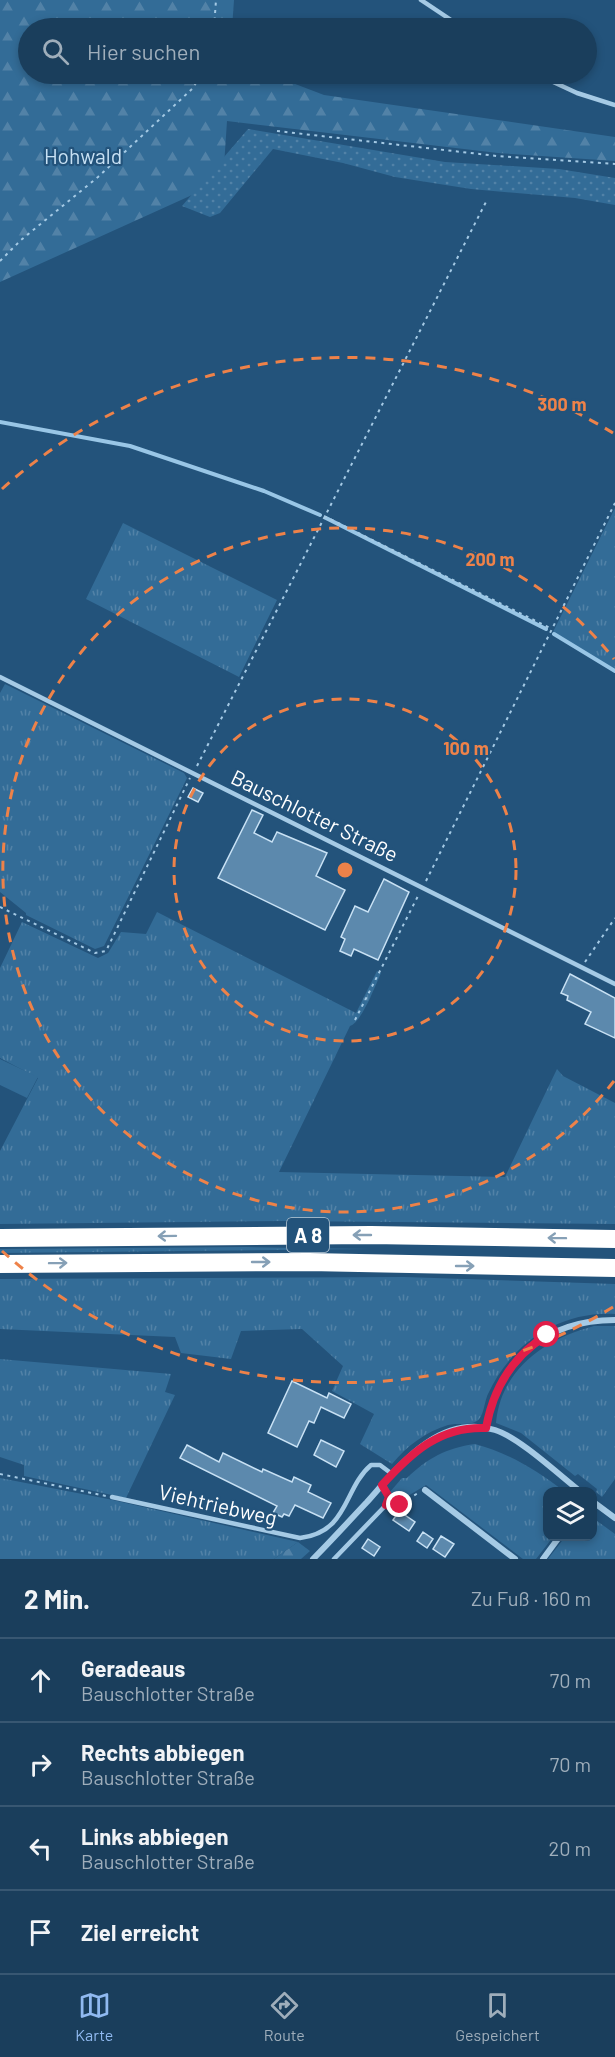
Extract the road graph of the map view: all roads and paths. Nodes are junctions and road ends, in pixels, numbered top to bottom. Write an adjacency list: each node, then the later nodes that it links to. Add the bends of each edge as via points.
1 (216, 0): 3 (path)
2 (421, 0): 4 (lane)
3 (215, 18)
4 (448, 18)
5 (195, 84): 11 (path, via 98,177)
6 (558, 84): 7 (lane)
7 (615, 105)
8 (277, 131): 9 (path, via 497,156)
9 (615, 164)
10 (487, 200): 13 (path)
11 (0, 261)
12 (615, 503): 14 (path)
13 (324, 516): 14 (path); 16 (path)
14 (551, 629): 17 (path)
15 (0, 677): 16 (lane, Bauschlotter Straße)
16 (192, 773): 17 (lane, Bauschlotter Straße); 18 (path, via 106,951 95,953)
17 (423, 886): 20 (lane, Bauschlotter Straße); 22 (path)
18 (0, 907)
19 (615, 918): 20 (path)
20 (582, 967): 21 (lane, Bauschlotter Straße)
21 (615, 984)
22 (355, 1020)
23 (0, 1238): 24 (highway, A 8, one-way to 23, via 371,1235)
24 (615, 1239)
25 (0, 1264): 26 (highway, A 8, one-way to 26, via 309,1262)
26 (615, 1268)
27 (615, 1320): 28 (street, via 567,1326 531,1346 499,1387 490,1405)
28 (486, 1428): 30 (street, via 455,1430 438,1436); 32 (street, via 511,1437)
29 (0, 1474): 34 (path)
30 (392, 1474): 31 (street); 34 (lane, Viehtriebweg, via 380,1465 371,1465 343,1511 319,1534 300,1538)
31 (382, 1485): 35 (lane, via 389,1497); 39 (street)
32 (575, 1487)
33 (425, 1490): 35 (path, via 394,1507); 41 (street)
34 (112, 1497)
35 (386, 1505): 40 (lane)
36 (597, 1505): 37 (street)
37 (615, 1518)
38 (556, 1541): 42 (street)
39 (313, 1559)
40 (334, 1559)
41 (515, 1559)
42 (543, 1559)

